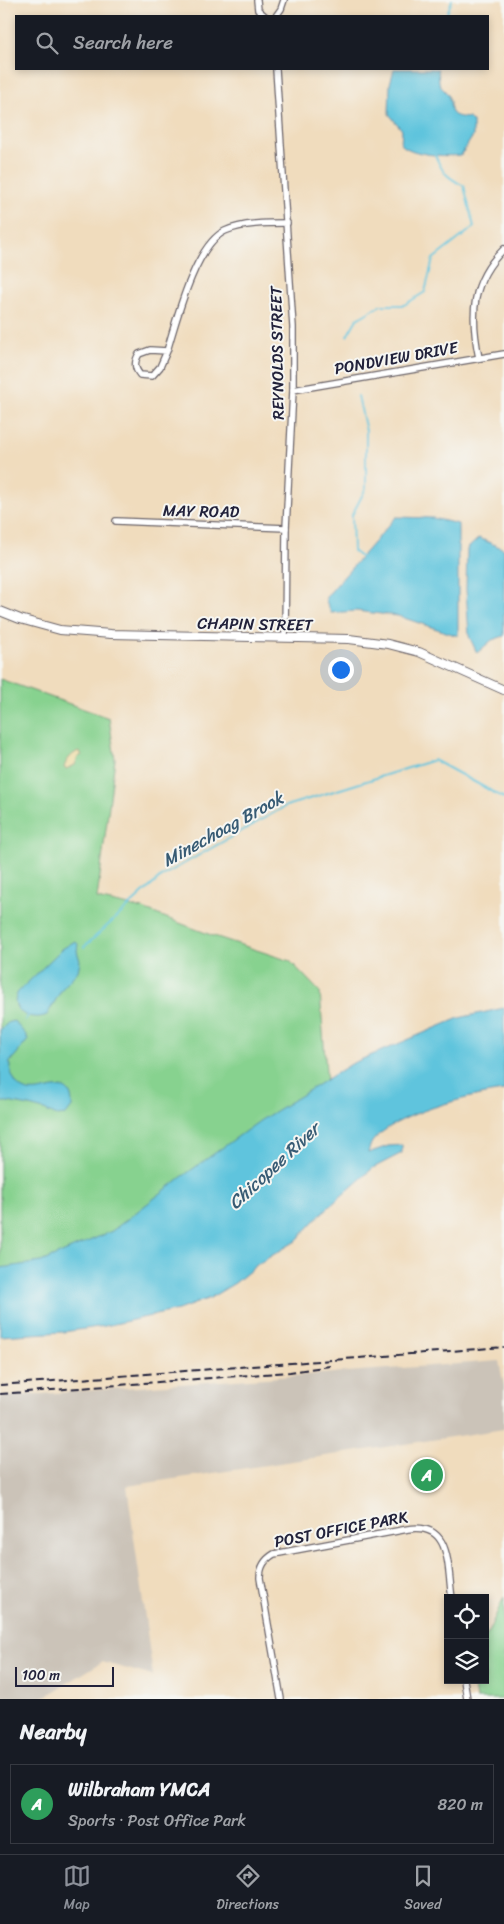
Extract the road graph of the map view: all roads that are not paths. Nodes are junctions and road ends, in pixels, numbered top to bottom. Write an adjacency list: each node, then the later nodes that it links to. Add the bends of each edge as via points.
1 (257, 0): 3 (street, via 258,10)
2 (284, 0): 4 (street)
3 (264, 15)
4 (277, 15)
5 (276, 70): 6 (street, REYNOLDS STREET)
6 (286, 223): 8 (street, via 240,227 222,233 214,240 188,284); 11 (street, REYNOLDS STREET, via 293,327)
7 (504, 248): 10 (street, via 487,270 476,294 474,331)
8 (167, 351): 8 (street, via 150,350 139,354 136,370 140,375 152,376 160,368)
9 (504, 354): 10 (street, PONDVIEW DRIVE)
10 (479, 358): 11 (street, PONDVIEW DRIVE)
11 (293, 390): 13 (street, REYNOLDS STREET)
12 (116, 521): 13 (street, MAY ROAD)
13 (286, 528): 15 (street, REYNOLDS STREET)
14 (0, 611): 15 (main road, CHAPIN STREET, via 60,630)
15 (285, 638): 16 (main road, CHAPIN STREET, via 349,639 388,644 426,655)
16 (504, 690)
17 (451, 1594): 19 (street, POST OFFICE PARK, via 443,1544 437,1534 427,1528 274,1554 262,1566 260,1578)
18 (465, 1684): 20 (street)
19 (281, 1699)
20 (467, 1699)

